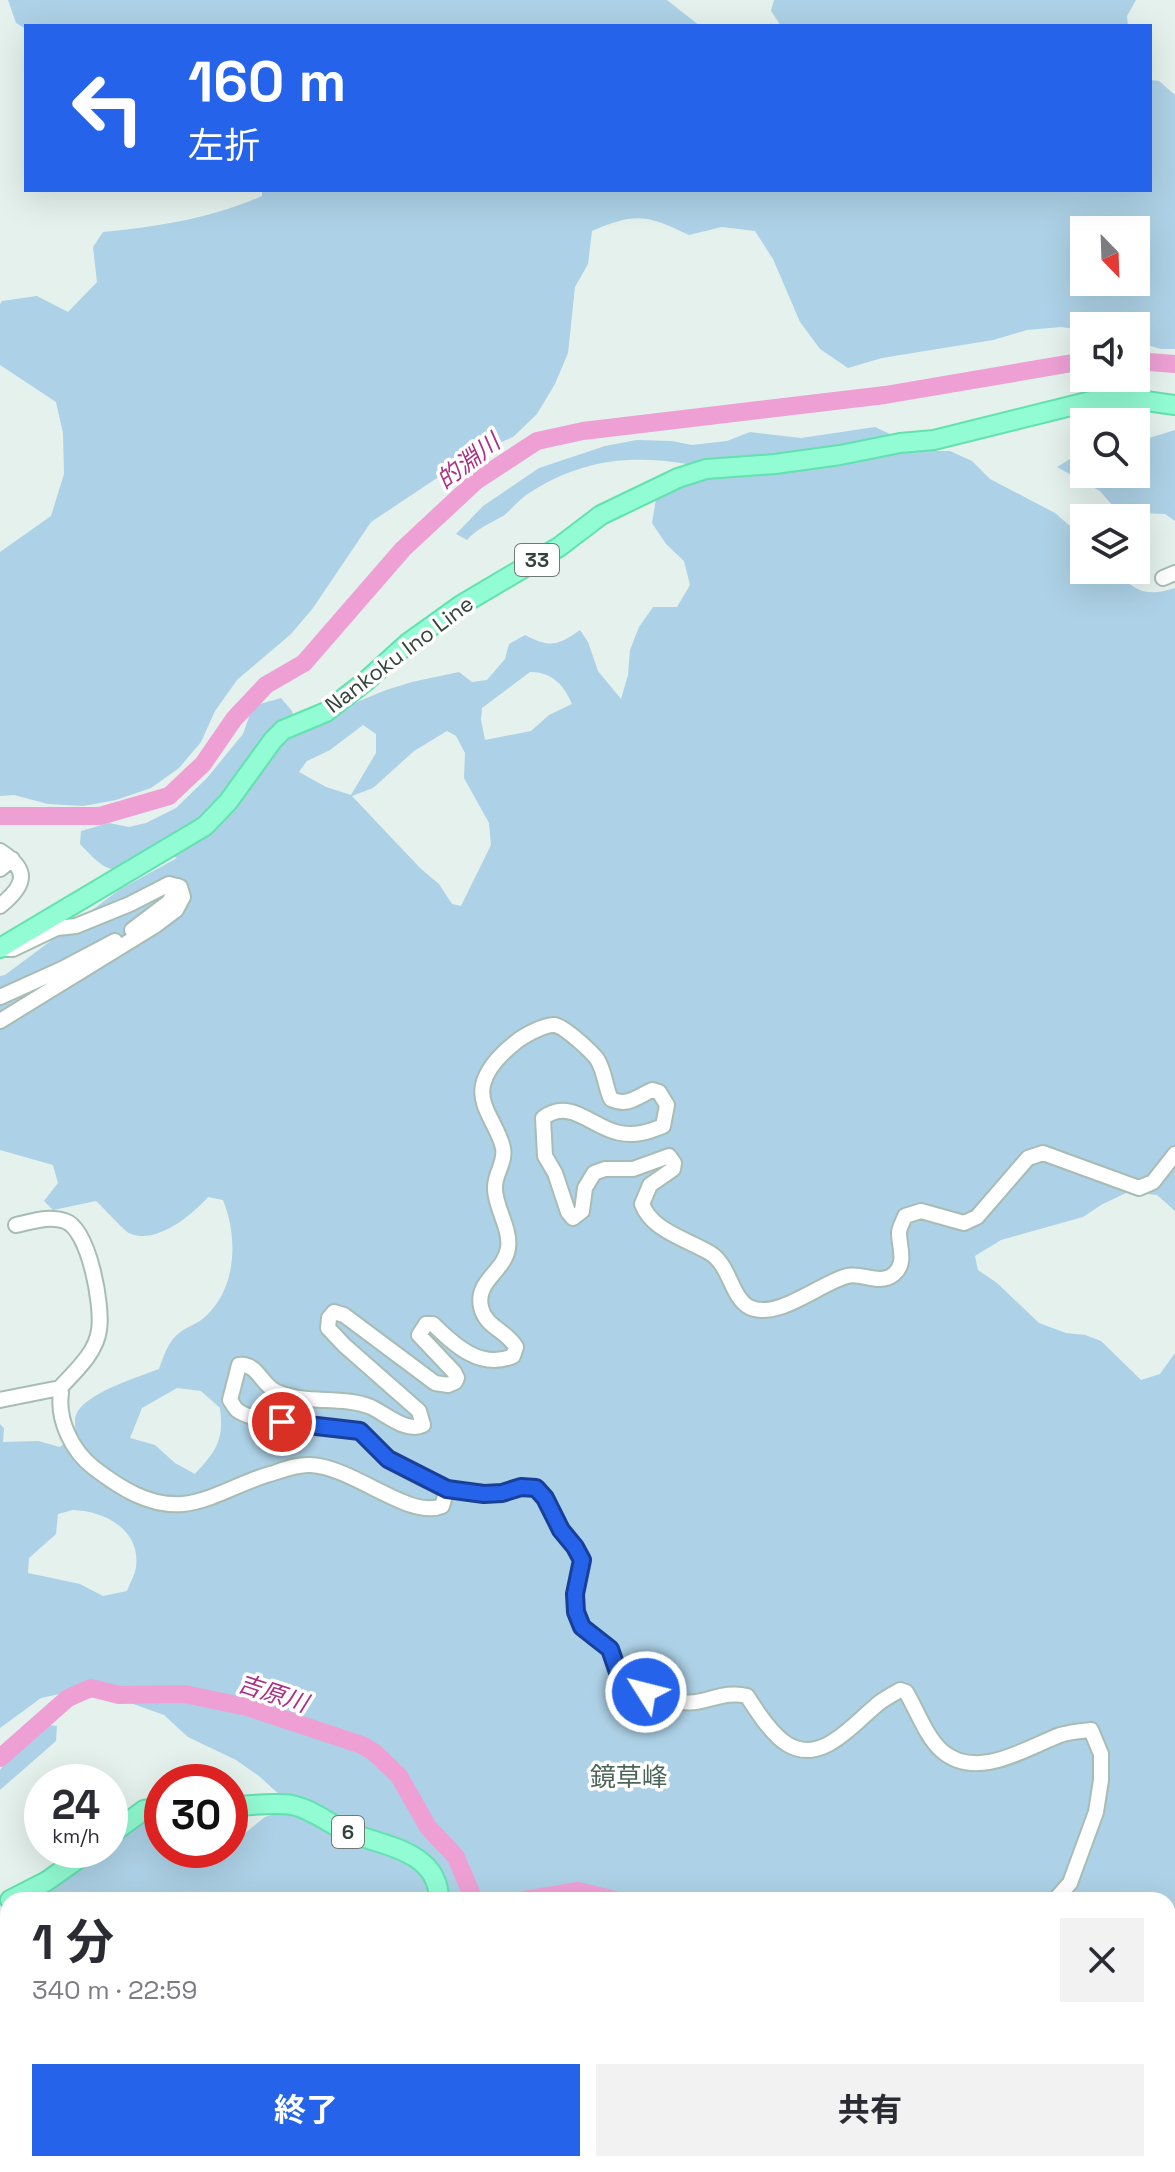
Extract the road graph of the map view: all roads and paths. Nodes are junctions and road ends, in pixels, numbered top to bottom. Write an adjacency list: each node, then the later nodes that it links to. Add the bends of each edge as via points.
1 (1175, 405): 6 (main road, Nankoku Ino Line / 33, via 1099,399 934,440 788,463 706,469 678,478 601,515 559,547 461,605 326,712 283,730 205,826)
2 (6, 855): 3 (street); 5 (street, via 18,865 21,883)
3 (0, 869)
4 (178, 886): 6 (street, via 169,884 13,949); 7 (street, via 169,902 121,937); 8 (street, via 183,897 176,910)
5 (0, 906)
6 (0, 948)
7 (0, 997)
8 (0, 1021)
9 (1175, 1154): 13 (street, via 1153,1182 1139,1188 1043,1153 1028,1158 977,1217 964,1223 921,1211 905,1216 895,1274 883,1280 850,1275 782,1306 749,1307 722,1262 646,1216 642,1204 650,1185 673,1169 669,1156 633,1169 594,1173 585,1188 582,1211 573,1218 545,1156 543,1118 567,1110 603,1128 643,1134 663,1126 665,1099 652,1090 628,1103 611,1099 597,1059 556,1025 519,1039 490,1068 482,1099 503,1143 505,1158 495,1189 509,1247 484,1285 480,1306 487,1322 511,1337 513,1356 486,1359 468,1353 426,1324 419,1335 457,1378 448,1385 435,1383 334,1312 328,1328 419,1411 423,1425 405,1425 349,1401 288,1397 268,1388 254,1367 246,1365 239,1365 230,1400 246,1415 360,1431 388,1459)
10 (16, 1225): 11 (street, via 46,1218 65,1221 76,1228 95,1275 99,1330 89,1355)
11 (58, 1390): 12 (street); 13 (street, via 68,1434 86,1463 119,1487 160,1502 201,1499 301,1465 339,1470 424,1509 442,1506)
12 (0, 1400)
13 (447, 1489): 18 (street, via 484,1494 536,1488 545,1498 582,1560 575,1594 582,1627 610,1649 622,1684 686,1702 747,1696 786,1744 803,1750 845,1735 900,1690 933,1740 961,1760 1000,1761 1064,1734 1091,1730 1101,1754 1096,1812)
14 (248, 1806): 17 (main road, 6, via 294,1806 409,1853 424,1864)
15 (65, 1868): 16 (main road)
16 (25, 1892)
17 (437, 1892)
18 (1062, 1892)

